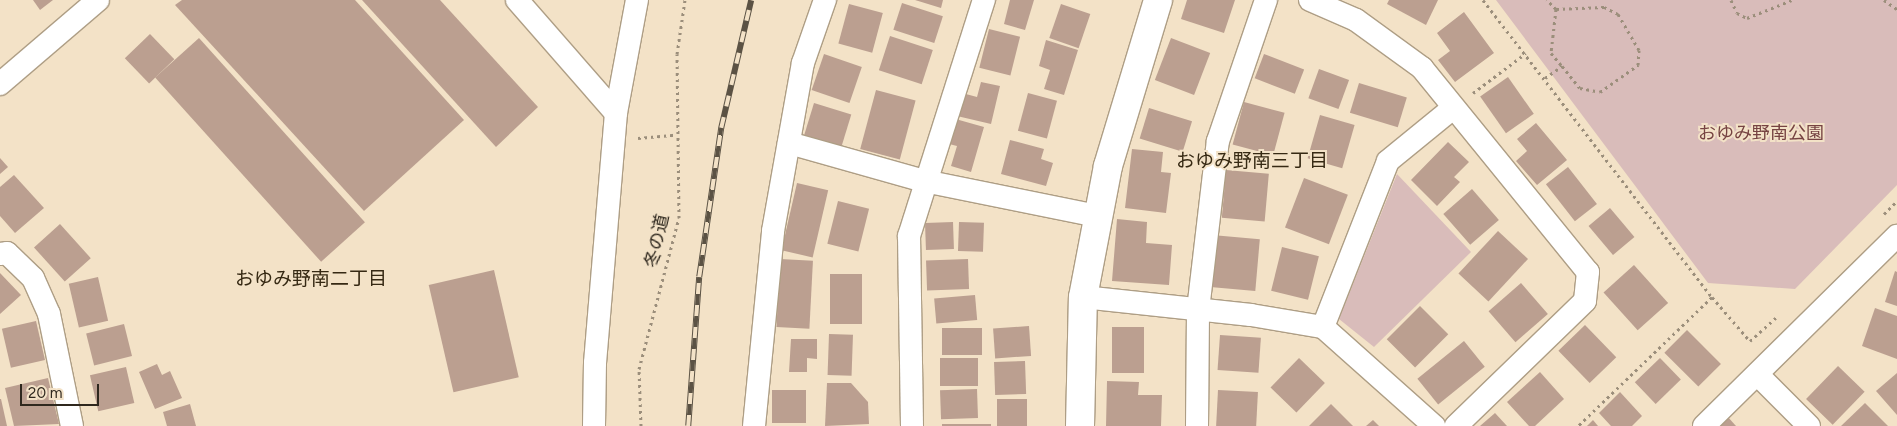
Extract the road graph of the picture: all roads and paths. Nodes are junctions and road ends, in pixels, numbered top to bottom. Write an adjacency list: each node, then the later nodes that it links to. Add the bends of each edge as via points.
1 (98, 0): 20 (street)
2 (517, 0): 22 (street)
3 (637, 0): 22 (street)
4 (685, 0): 23 (path, 冬の道)
5 (825, 0): 25 (street, via 803,63)
6 (984, 0): 26 (street)
7 (1158, 0): 28 (street, via 1121,120)
8 (1266, 0): 34 (street, via 1218,141)
9 (1310, 0): 21 (street, via 1391,42 1422,68)
10 (1483, 0): 17 (path)
11 (1547, 0): 15 (path)
12 (1731, 0): 13 (path, via 1737,13 1747,18)
13 (1792, 0)
14 (1884, 0): 16 (path)
15 (1556, 9): 18 (path, via 1551,53); 18 (path, via 1604,7 1618,14 1639,50 1638,65 1600,92 1580,88)
16 (1897, 9)
17 (1526, 52): 19 (path); 21 (path)
18 (1562, 66): 19 (path)
19 (1545, 78): 33 (path)
20 (0, 84)
21 (1453, 108): 36 (street, via 1388,161); 46 (street, via 1588,272 1585,301)
22 (616, 113): 24 (street)
23 (675, 135): 24 (path); 40 (path, 冬の道, via 679,218 639,368)
24 (614, 139): 39 (street, via 595,363)
25 (788, 143): 26 (street); 41 (street, via 773,231)
26 (924, 181): 28 (street); 42 (street, via 909,236)
27 (1897, 201): 29 (path)
28 (1098, 216): 32 (street)
29 (1876, 221)
30 (1897, 236): 37 (street)
31 (0, 254): 38 (street, via 7,253 33,278 49,314)
32 (1083, 297): 34 (street); 43 (street)
33 (1712, 297): 35 (path, via 1750,341); 47 (path)
34 (1198, 310): 36 (street); 44 (street)
35 (1779, 315)
36 (1323, 327): 45 (street)
37 (1758, 375): 48 (street); 49 (street)
38 (72, 426)
39 (594, 426)
40 (641, 426)
41 (754, 426)
42 (912, 426)
43 (1080, 426)
44 (1197, 426)
45 (1434, 426)
46 (1456, 426)
47 (1578, 426)
48 (1704, 426)
49 (1809, 426)

